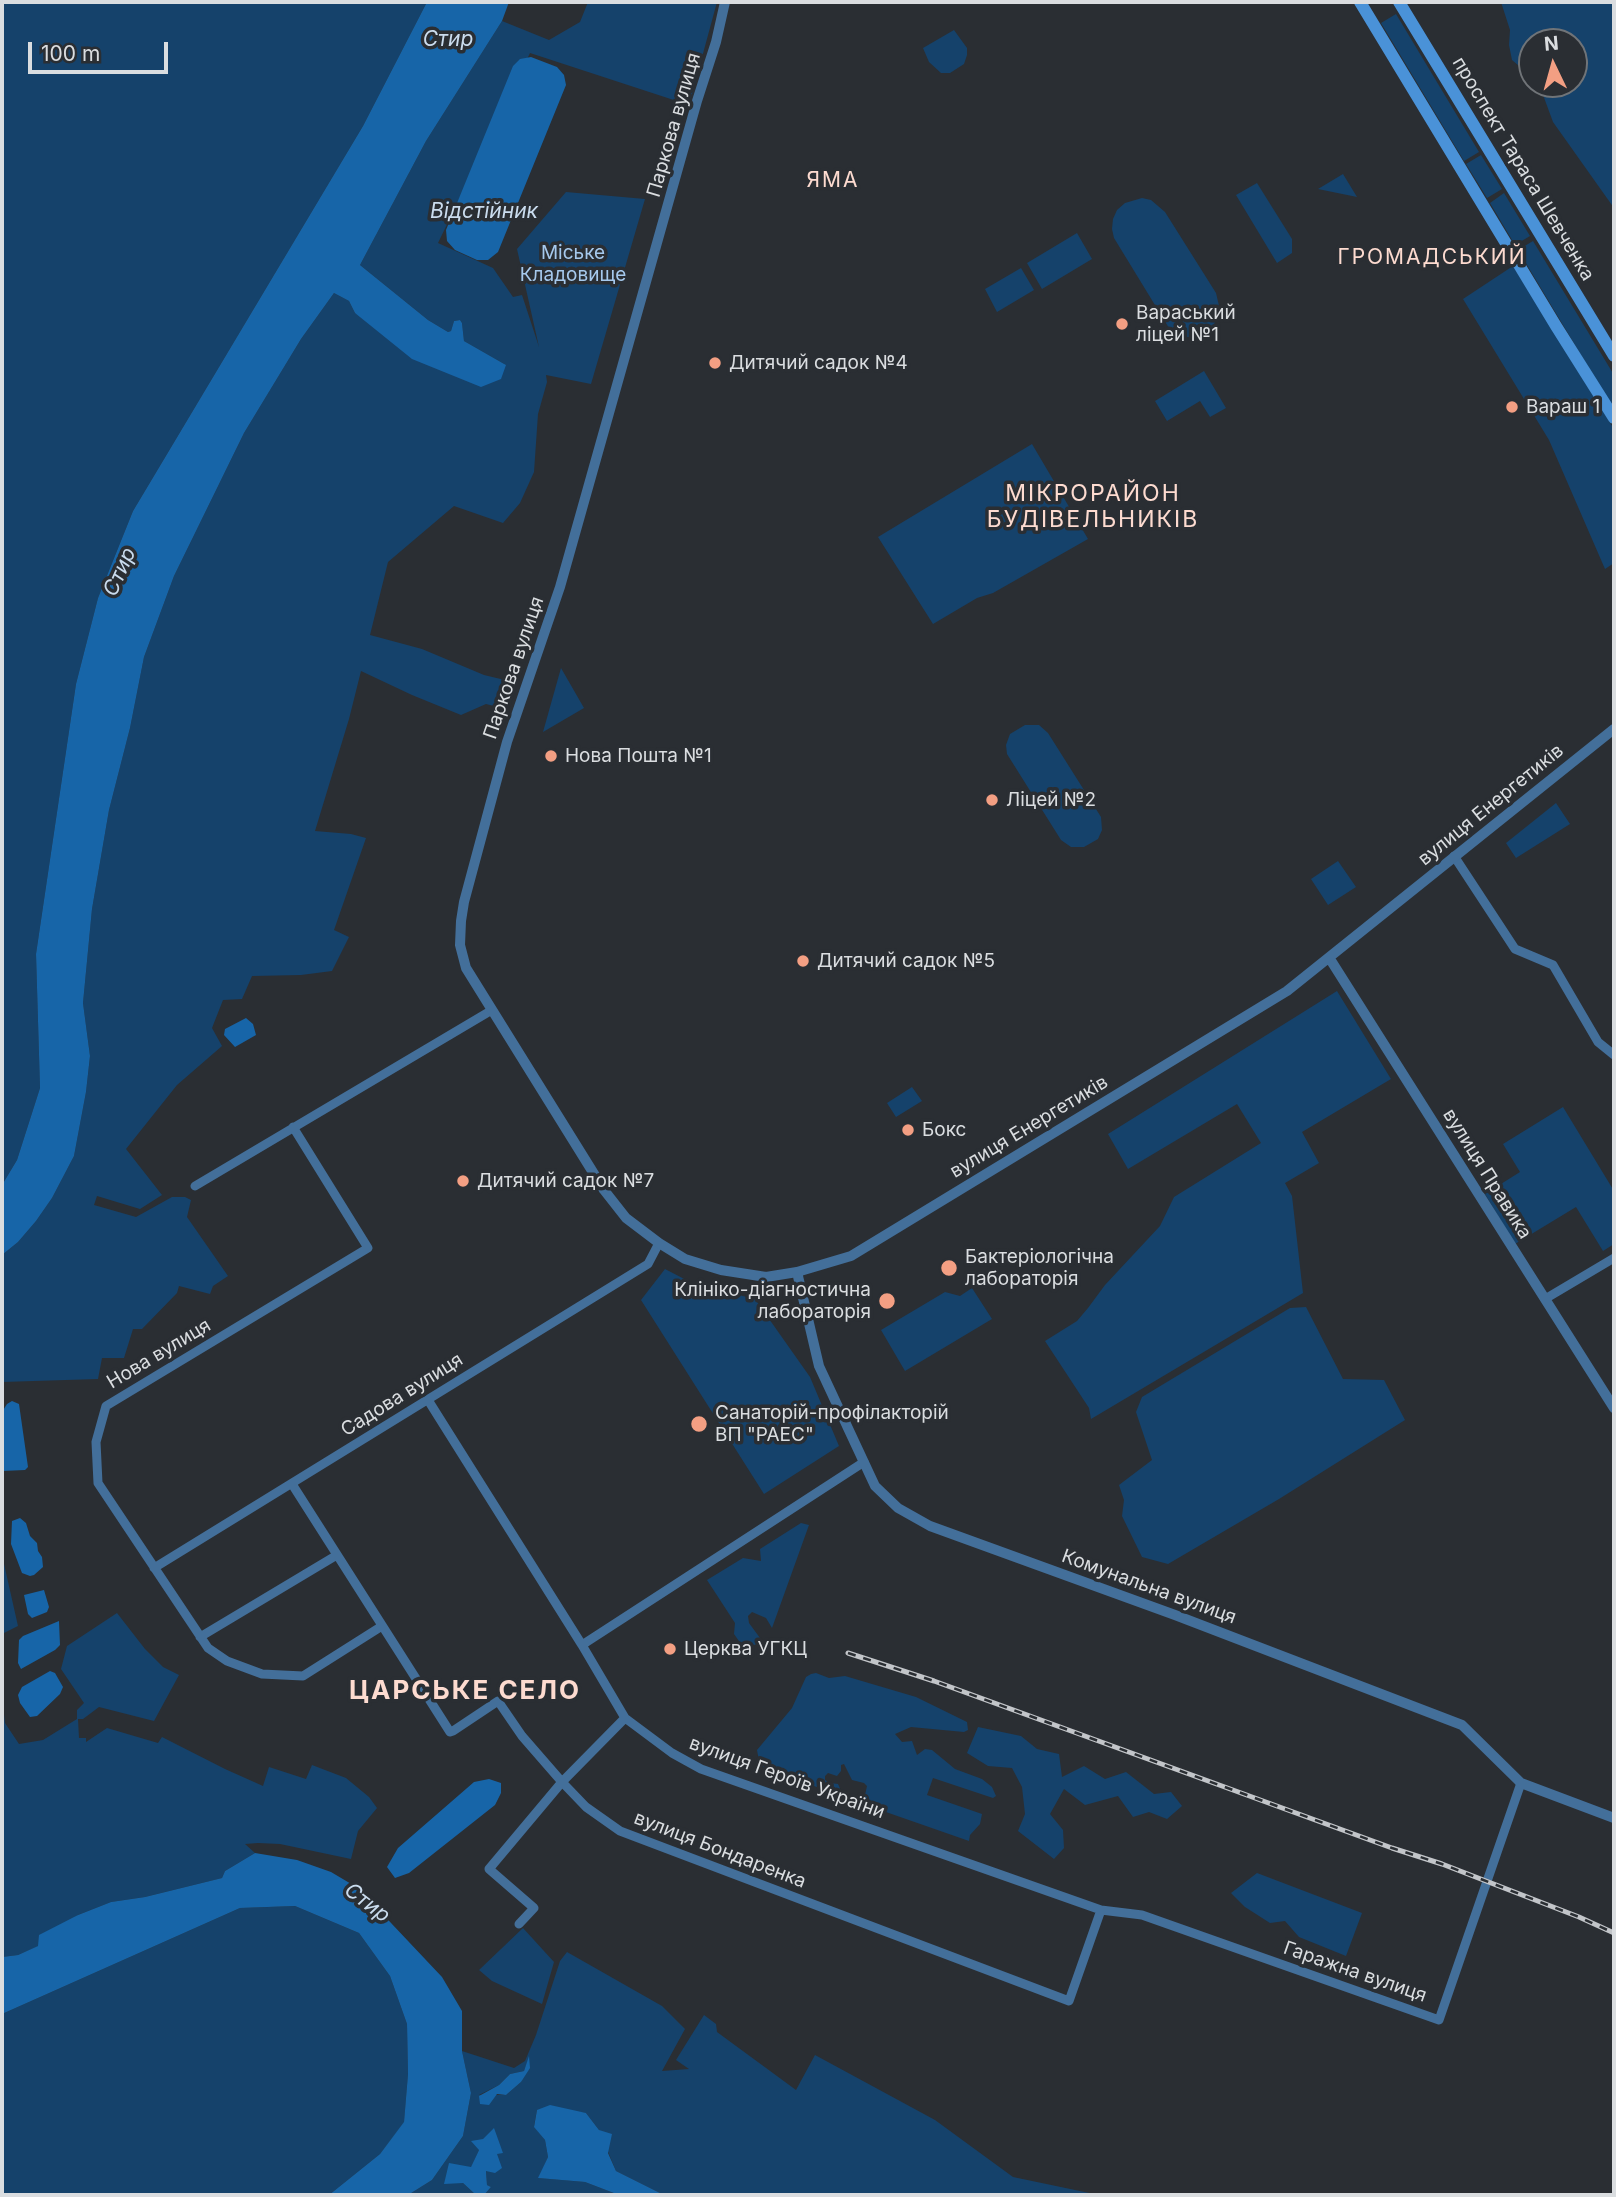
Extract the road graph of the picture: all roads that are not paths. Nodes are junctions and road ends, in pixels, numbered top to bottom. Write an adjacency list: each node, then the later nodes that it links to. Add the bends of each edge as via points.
1 (725, 2): 9 (street, Паркова вулиця, via 602,443 560,587 507,742 464,902 460,944 466,968)
2 (1360, 2): 5 (main road)
3 (1399, 2): 4 (main road, проспект Тараса Шевченка)
4 (1614, 356)
5 (1614, 418)
6 (1614, 729): 7 (street, вулиця Енергетиків)
7 (1454, 856): 8 (street, вулиця Енергетиків); 10 (street, via 1515,949 1553,965 1598,1042)
8 (1330, 959): 15 (street, вулиця Енергетиків, via 1287,991 851,1256); 16 (street, вулиця Правика)
9 (492, 1010): 11 (street); 13 (street, вулиця Енергетиків, via 604,1191 625,1218)
10 (1614, 1055)
11 (293, 1127): 12 (street); 22 (street, Нова вулиця, via 368,1248 106,1406 96,1442 98,1483)
12 (195, 1186)
13 (659, 1243): 15 (street, вулиця Енергетиків, via 685,1259 721,1270 766,1277); 17 (street, Садова вулиця, via 648,1264)
14 (1614, 1258): 16 (street)
15 (797, 1272): 19 (street, Комунальна вулиця, via 819,1366)
16 (1545, 1299): 18 (street, вулиця Правика)
17 (428, 1400): 20 (street, Садова вулиця); 25 (street, вулиця Героїв України)
18 (1614, 1408)
19 (864, 1462): 25 (street); 28 (street, Комунальна вулиця, via 880,1491 898,1508 930,1526 1462,1725)
20 (292, 1484): 21 (street, вулиця Бондаренка); 22 (street, Садова вулиця)
21 (337, 1555): 23 (street, вулиця Бондаренка); 24 (street)
22 (155, 1568): 24 (street, Нова вулиця)
23 (382, 1626): 24 (street, Нова вулиця, via 303,1676 261,1674 227,1661); 27 (street, вулиця Бондаренка, via 450,1732 498,1701)
24 (200, 1637)
25 (582, 1645): 26 (street, вулиця Героїв України)
26 (625, 1718): 27 (street); 30 (street, вулиця Героїв України, via 701,1769)
27 (562, 1782): 30 (street, вулиця Бондаренка, via 586,1807 620,1831 1069,2001); 31 (street, via 489,1869 534,1908)
28 (1521, 1783): 29 (street, Комунальна вулиця); 30 (street, Гаражна вулиця, via 1439,2020 1142,1915)
29 (1614, 1818)
30 (1101, 1910)
31 (519, 1924)

